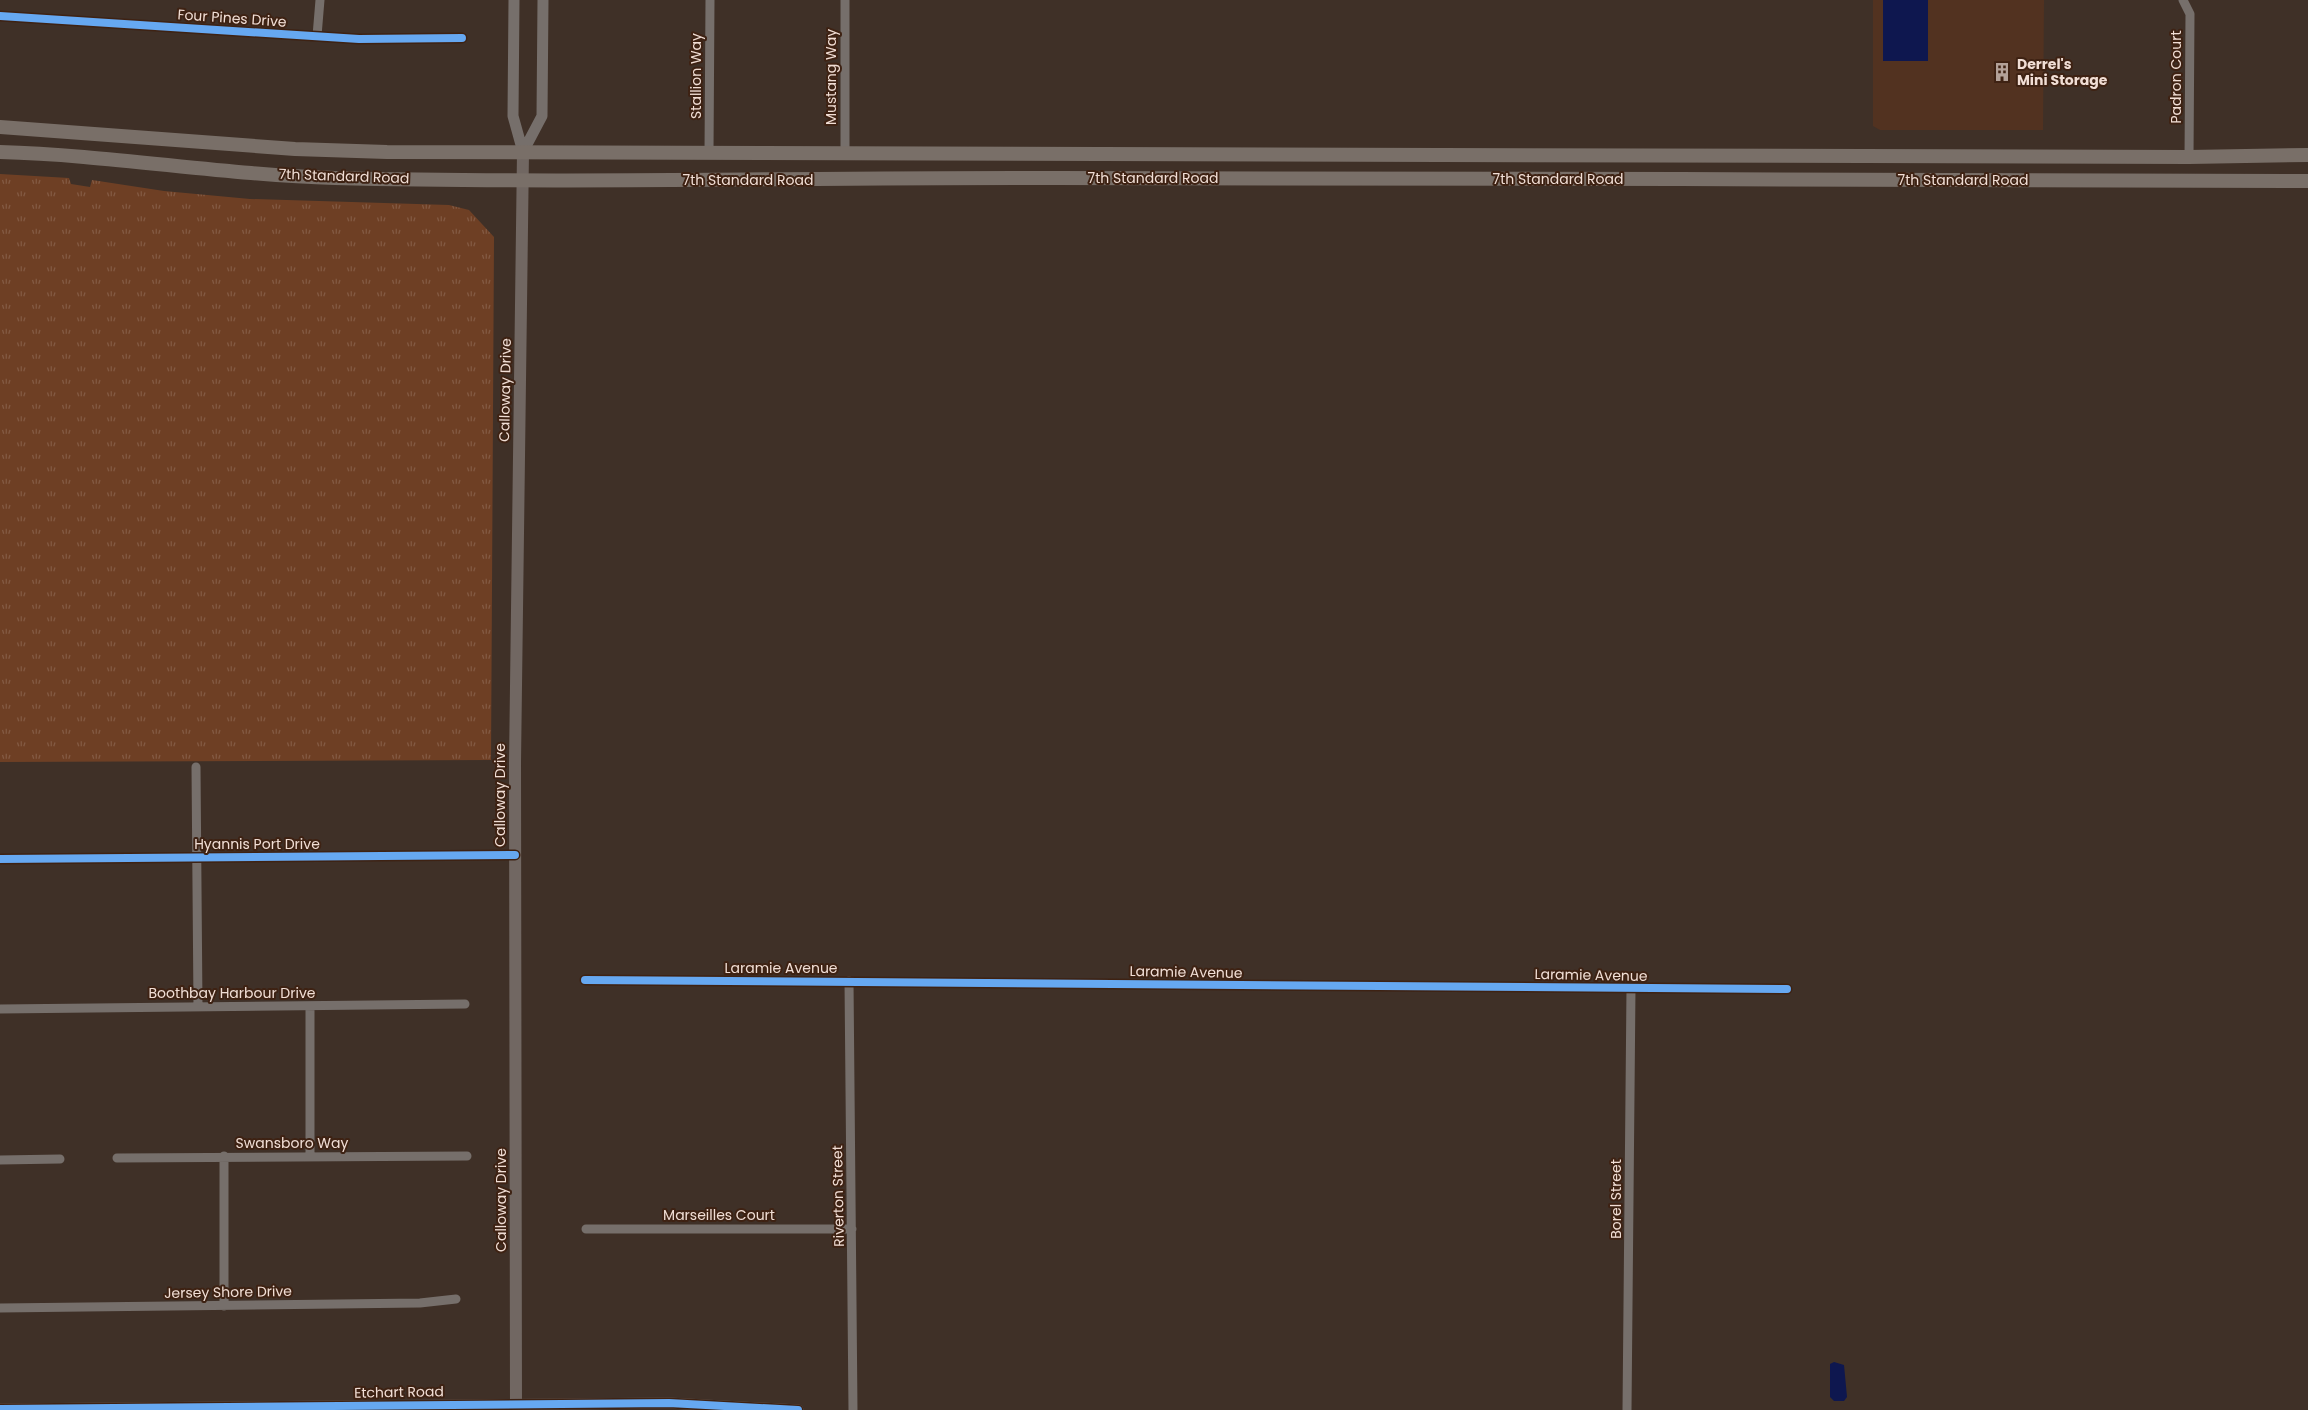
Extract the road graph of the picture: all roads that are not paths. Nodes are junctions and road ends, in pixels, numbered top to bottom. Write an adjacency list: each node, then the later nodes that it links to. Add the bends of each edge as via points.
1 (320, 0): 8 (street)
2 (514, 0): 12 (street, via 513,116)
3 (543, 0): 12 (street, via 542,116)
4 (710, 0): 13 (street, Stallion Way)
5 (845, 0): 14 (street, Mustang Way)
6 (2183, 0): 16 (street, Padron Court, via 2190,14)
7 (0, 16): 8 (street, Four Pines Drive)
8 (317, 36): 9 (street, Four Pines Drive)
9 (462, 38)
10 (0, 127): 12 (main road, 7th Standard Road, via 295,149)
11 (0, 152): 17 (main road, 7th Standard Road, via 288,176)
12 (523, 152): 13 (main road, 7th Standard Road); 17 (main road, Calloway Drive)
13 (709, 152): 14 (main road, 7th Standard Road)
14 (845, 153): 16 (main road, 7th Standard Road)
15 (2308, 155): 16 (main road, 7th Standard Road)
16 (2189, 157)
17 (522, 180): 18 (main road, 7th Standard Road); 20 (main road, Calloway Drive)
18 (2308, 181)
19 (196, 767): 21 (street)
20 (515, 854): 21 (street, Hyannis Port Drive); 42 (main road, Calloway Drive)
21 (197, 856): 22 (street, Hyannis Port Drive); 28 (street)
22 (0, 859)
23 (585, 980): 24 (street, Laramie Avenue)
24 (849, 981): 25 (street, Laramie Avenue); 38 (street, Riverton Street)
25 (1631, 988): 26 (street, Laramie Avenue); 47 (street, Borel Street)
26 (1787, 989)
27 (465, 1004): 29 (street, Boothbay Harbour Drive)
28 (198, 1007): 29 (street, Boothbay Harbour Drive); 30 (street, Boothbay Harbour Drive)
29 (310, 1007): 32 (street)
30 (0, 1009)
31 (224, 1156): 32 (street, Swansboro Way); 34 (street, Swansboro Way); 40 (street)
32 (310, 1156): 33 (street, Swansboro Way)
33 (467, 1156)
34 (117, 1158)
35 (60, 1159): 36 (street)
36 (0, 1160)
37 (586, 1229): 38 (street, Marseilles Court)
38 (852, 1229): 46 (street, Riverton Street)
39 (456, 1299): 40 (street, Jersey Shore Drive, via 420,1303)
40 (224, 1306): 41 (street, Jersey Shore Drive)
41 (0, 1308)
42 (516, 1407): 44 (street, Etchart Road); 45 (street, Etchart Road, via 669,1403)
43 (0, 1409): 44 (street, Etchart Road)
44 (87, 1409)
45 (798, 1410)
46 (853, 1410)
47 (1627, 1410)

